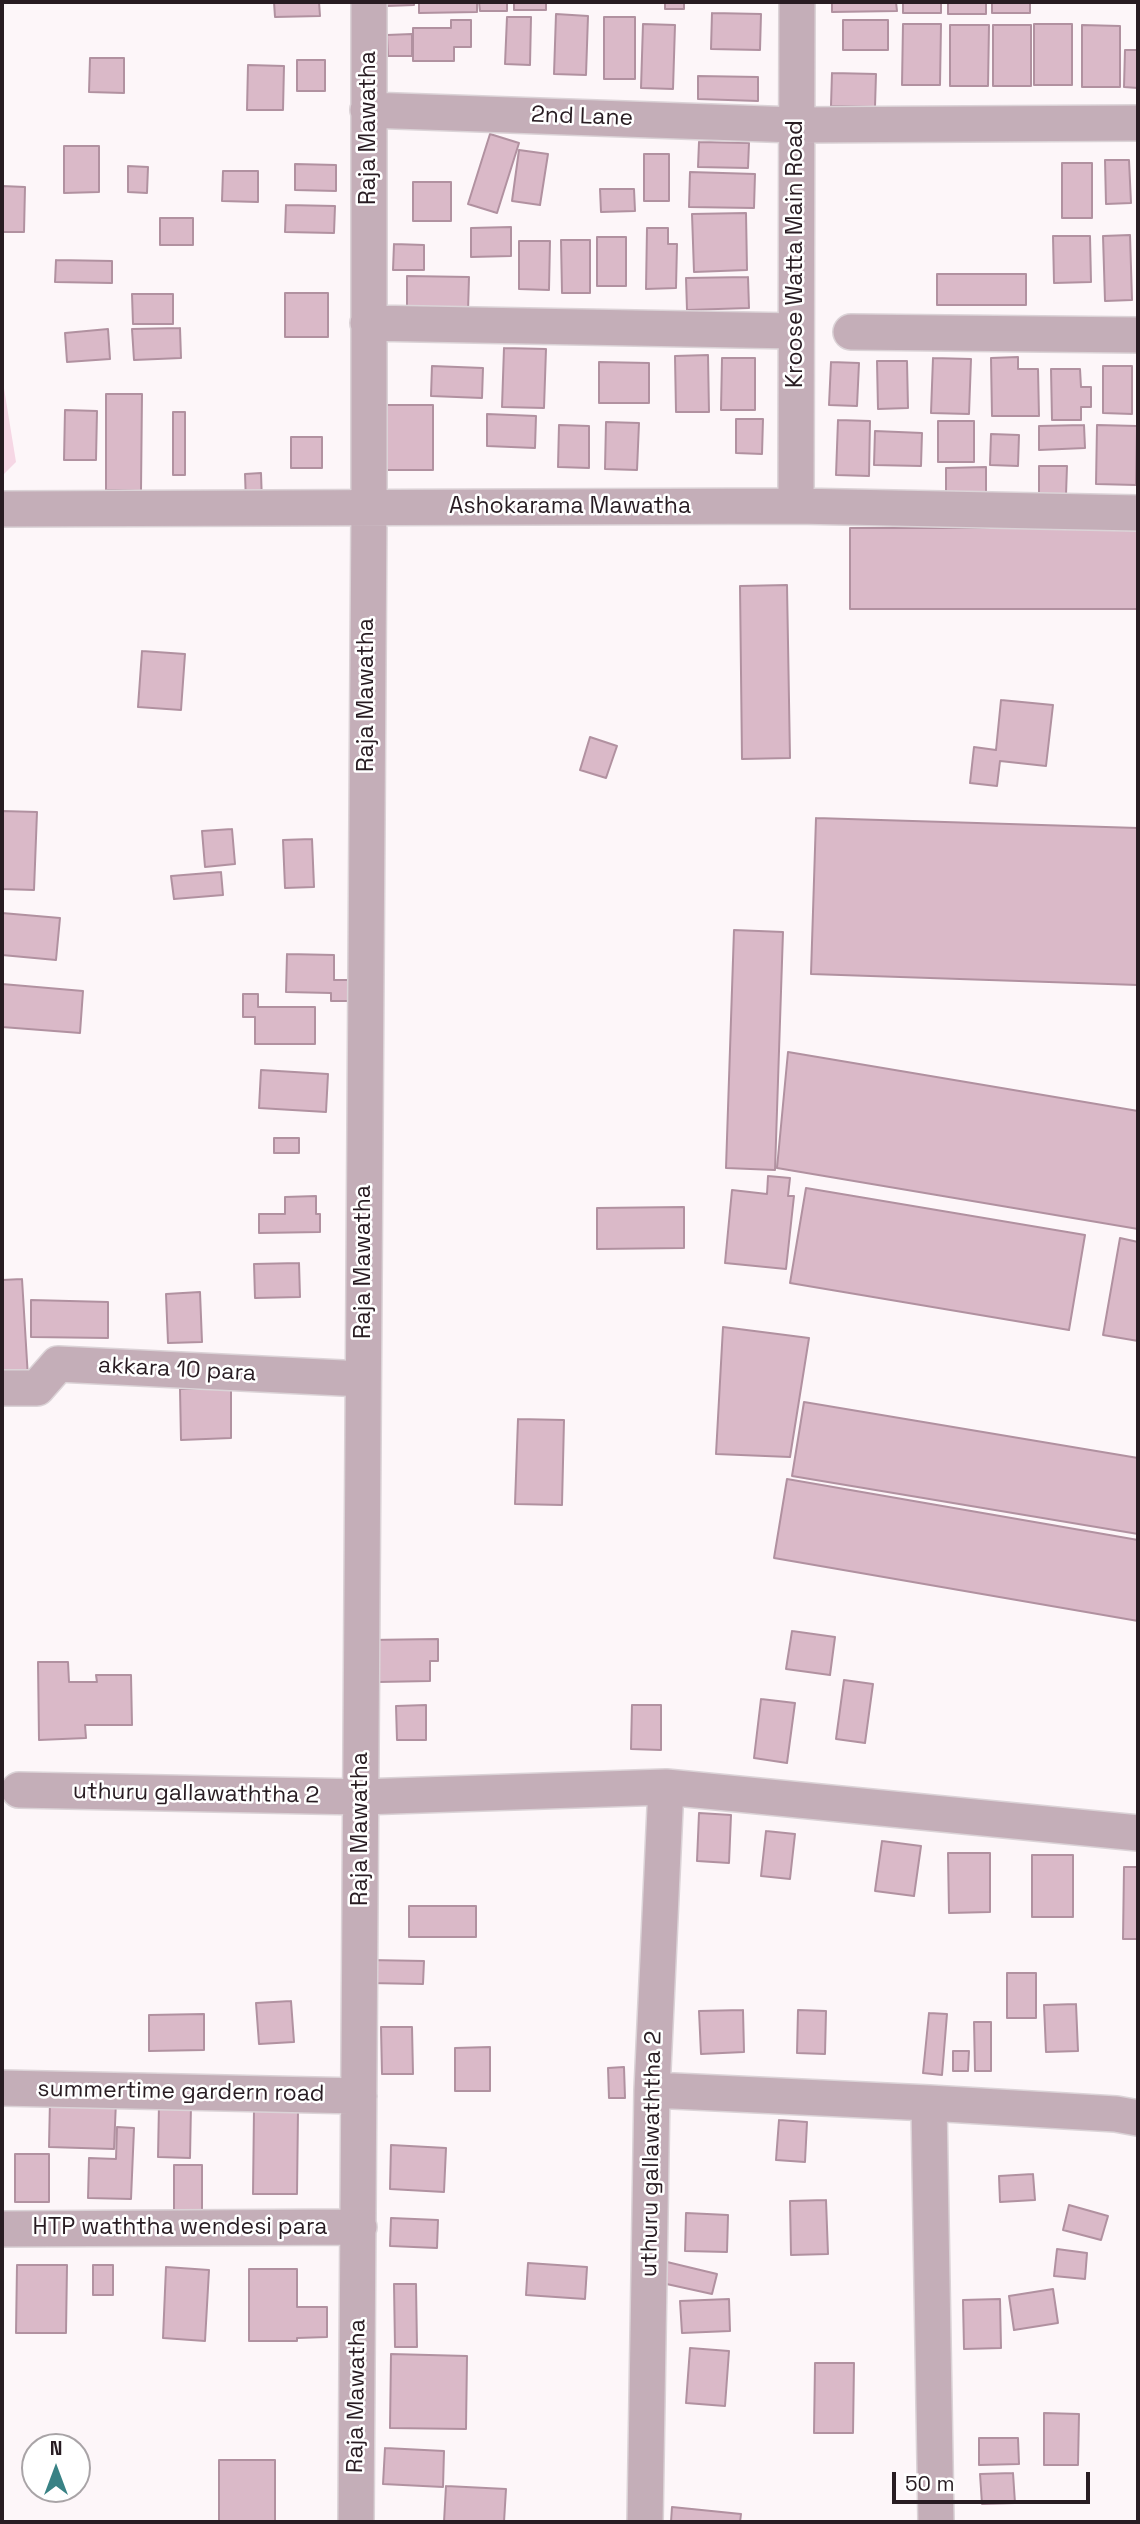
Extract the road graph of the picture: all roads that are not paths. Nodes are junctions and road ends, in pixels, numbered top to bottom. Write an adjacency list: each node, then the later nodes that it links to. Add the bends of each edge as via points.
1 (369, 2): 3 (street, Raja Mawatha)
2 (797, 2): 5 (street, Kroose Watta Main Road)
3 (368, 110): 5 (street, 2nd Lane); 6 (street, Raja Mawatha)
4 (1138, 123): 5 (street, 2nd Lane)
5 (796, 125): 7 (street, Kroose Watta Main Road)
6 (368, 323): 7 (street); 11 (street, Raja Mawatha)
7 (795, 331): 10 (street, Kroose Watta Main Road)
8 (851, 332): 9 (street)
9 (1138, 335)
10 (796, 506): 11 (street, Ashokarama Mawatha); 13 (street, Ashokarama Mawatha)
11 (369, 508): 12 (street, Ashokarama Mawatha); 14 (street, Raja Mawatha)
12 (2, 509)
13 (1138, 513)
14 (363, 1379): 15 (street, akkara 10 para, via 58,1364 37,1388); 18 (street, Raja Mawatha)
15 (2, 1388)
16 (666, 1787): 18 (street, uthuru gallawaththa 2); 19 (street, uthuru gallawaththa 2); 21 (street, uthuru gallawaththa 2)
17 (19, 1790): 18 (street, uthuru gallawaththa 2)
18 (361, 1797): 22 (street, Raja Mawatha)
19 (1138, 1833)
20 (2, 2088): 22 (street, summertime gardern road)
21 (652, 2090): 23 (street); 28 (street, uthuru gallawaththa 2)
22 (359, 2096): 25 (street, Raja Mawatha)
23 (929, 2103): 24 (street); 29 (street)
24 (1138, 2118)
25 (359, 2227): 26 (street, HTP waththa wendesi para); 27 (street, Raja Mawatha)
26 (2, 2229)
27 (356, 2522)
28 (645, 2522)
29 (936, 2522)

